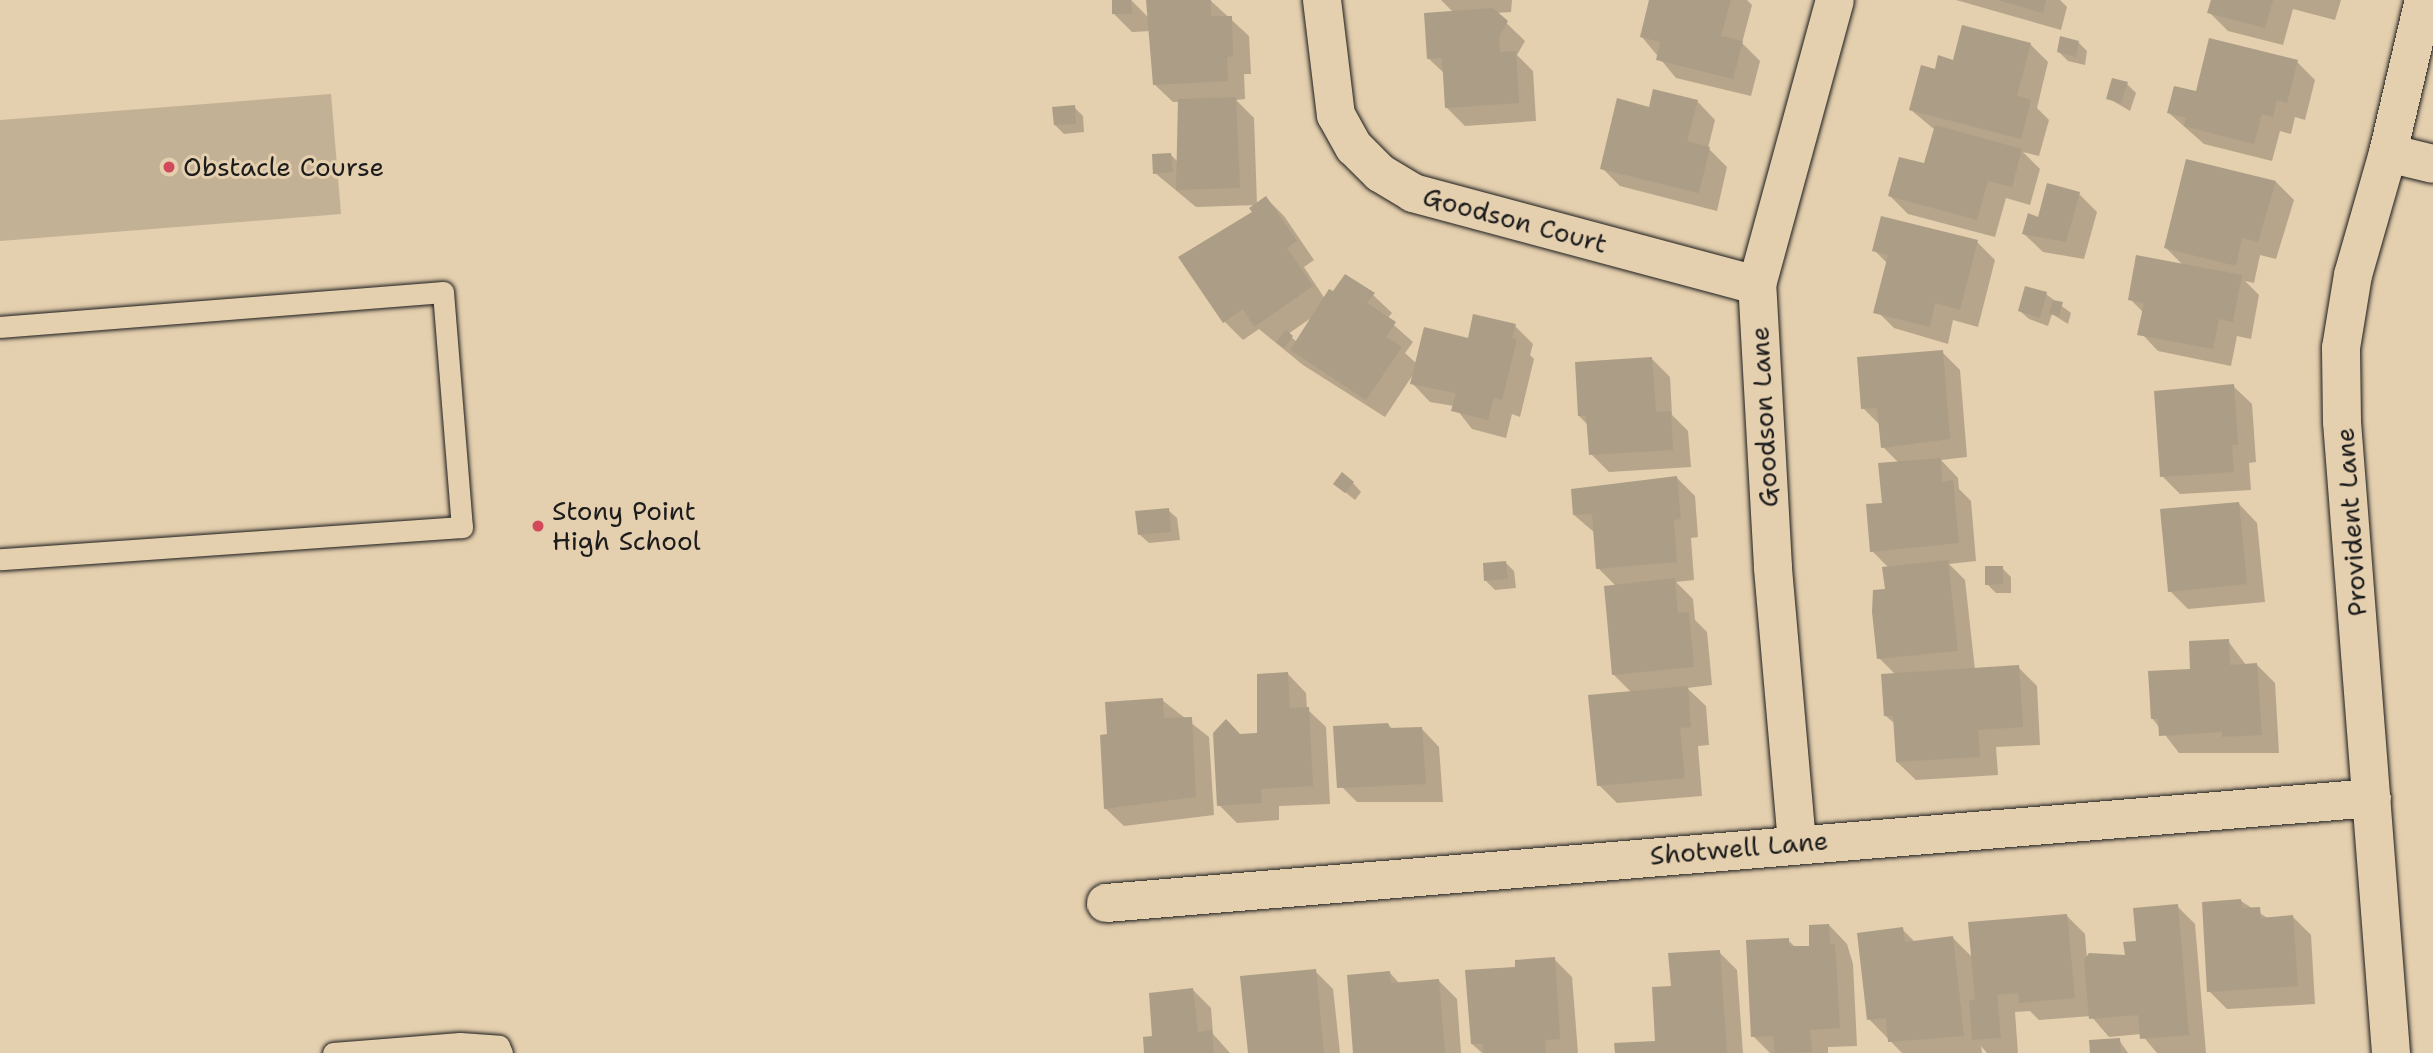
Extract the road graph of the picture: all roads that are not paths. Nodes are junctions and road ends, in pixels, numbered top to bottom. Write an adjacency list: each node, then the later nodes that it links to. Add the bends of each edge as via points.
1 (1321, 0): 6 (street, Goodson Court, via 1336,115 1354,147 1380,173 1413,193)
2 (1835, 0): 6 (street, Goodson Lane)
3 (2424, 0): 4 (street, Provident Lane)
4 (2388, 153): 5 (street); 9 (street, Provident Lane, via 2353,275 2341,348 2342,422)
5 (2433, 164)
6 (1757, 285): 10 (street, Goodson Lane, via 1773,568)
7 (0, 327): 8 (lane, via 443,292 463,527)
8 (0, 559)
9 (2372, 798): 10 (street, Shotwell Lane); 14 (street, Provident Lane)
10 (1797, 843): 11 (street, Shotwell Lane)
11 (1106, 903)
12 (333, 1053): 13 (lane, via 460,1043 499,1046)
13 (502, 1053)
14 (2391, 1053)

